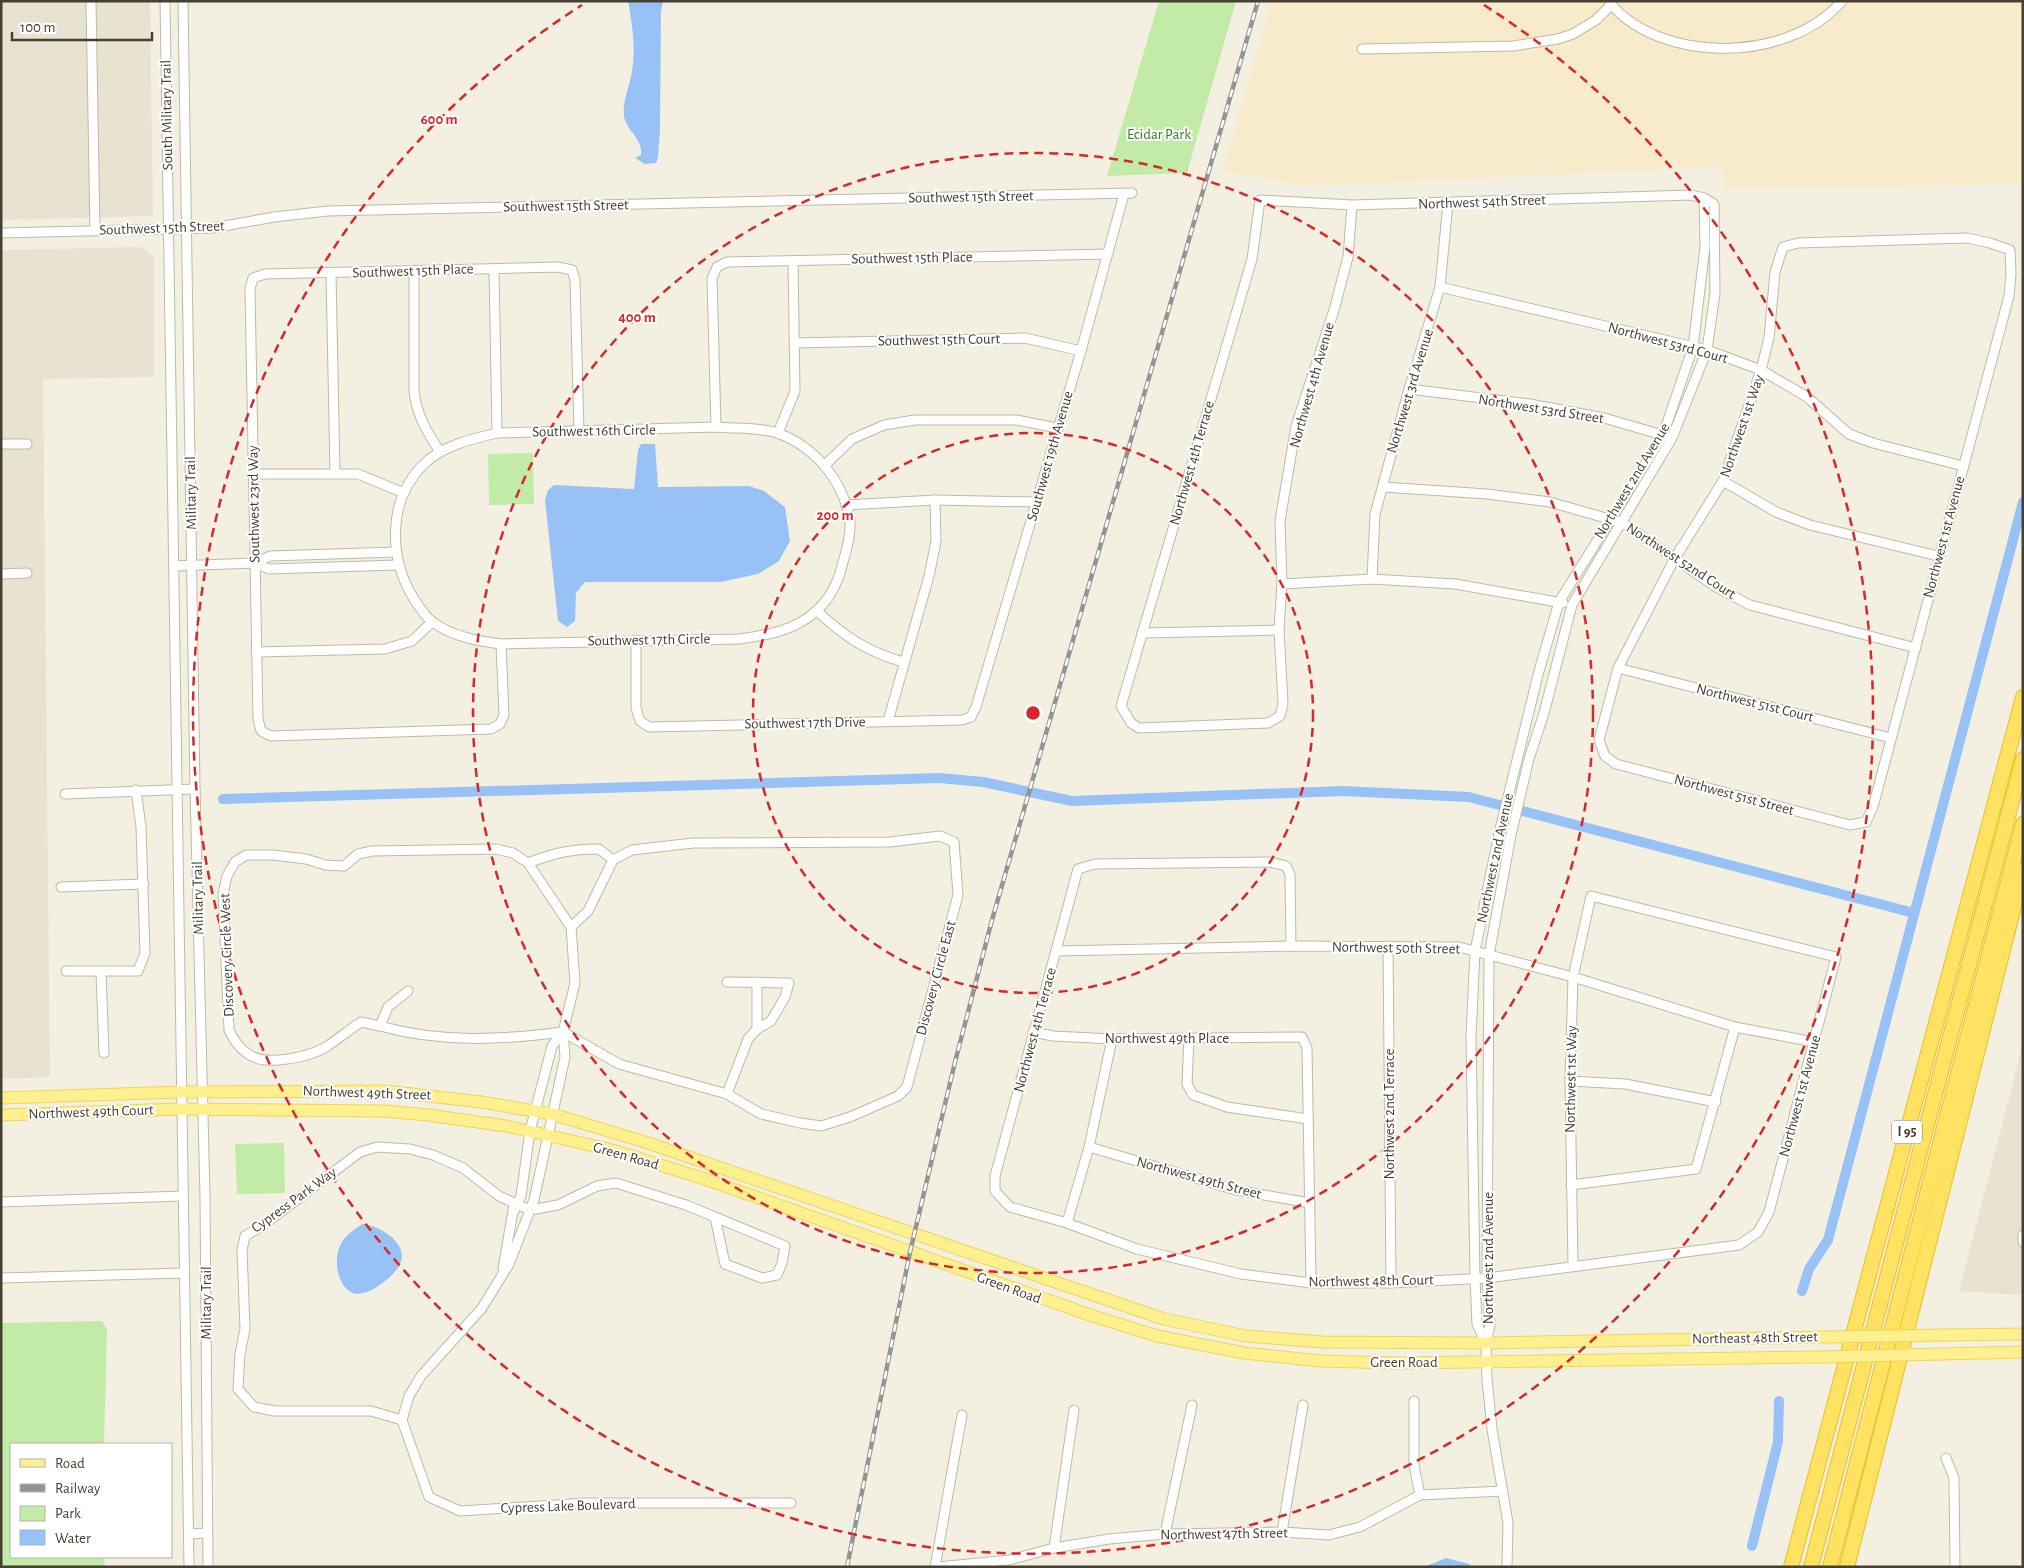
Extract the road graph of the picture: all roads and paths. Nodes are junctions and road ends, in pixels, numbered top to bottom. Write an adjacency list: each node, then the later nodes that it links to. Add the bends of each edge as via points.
1 (91, 1): 14 (street)
2 (165, 1): 13 (street, South Military Trail)
3 (183, 1): 12 (street, South Military Trail)
4 (1842, 1): 5 (street, via 1805,30 1767,43 1731,49 1687,44 1647,33 1617,12)
5 (1610, 3): 6 (street, via 1596,20 1574,34 1558,39 1513,46)
6 (1362, 48)
7 (1128, 194): 12 (street, Southwest 15th Street, via 328,211); 17 (street, Southwest 19th Avenue)
8 (1704, 198): 10 (street, Northwest 54th Street, via 1691,195); 25 (street, Northwest 2nd Avenue, via 1705,247); 26 (street, Northwest 2nd Avenue, via 1714,204 1715,293)
9 (1260, 200): 11 (street, Northwest 54th Street); 68 (street, Northwest 4th Terrace, via 1252,259)
10 (1448, 203): 11 (street, Northwest 54th Street); 23 (street, Northwest 3rd Avenue)
11 (1352, 205): 62 (street, Northwest 4th Avenue, via 1348,257 1296,426 1280,521)
12 (187, 229): 13 (street, Southwest 15th Street); 58 (street, Military Trail)
13 (168, 230): 14 (street, Southwest 15th Street); 57 (street, Military Trail)
14 (95, 231): 15 (street, Southwest 15th Street)
15 (1, 233)
16 (1783, 247): 28 (street, Northwest 1st Way, via 1775,272 1769,338); 41 (street, Northwest 1st Avenue, via 1798,243 1967,238 2010,250 2009,296)
17 (1108, 254): 18 (street, Southwest 15th Place); 27 (street, Southwest 19th Avenue)
18 (793, 261): 24 (street); 30 (street, Southwest 15th Place, via 727,262 717,267 712,278)
19 (494, 269): 20 (street, Southwest 15th Place); 32 (street, Southwest 15th Place, via 558,267 572,270 575,280); 33 (street)
20 (414, 271): 21 (street, Southwest 15th Place); 39 (street, via 416,410)
21 (331, 273): 22 (street, Southwest 15th Place, via 265,274); 42 (street)
22 (254, 278): 43 (street, Southwest 23rd Way, via 250,289)
23 (1440, 287): 25 (street, Northwest 53rd Court); 29 (street, Northwest 3rd Avenue)
24 (795, 343): 27 (street, Southwest 15th Court, via 1025,338); 34 (street, via 795,391)
25 (1694, 347): 26 (street, Northwest 53rd Court); 35 (street, Northwest 2nd Avenue)
26 (1707, 350): 28 (street, Northwest 53rd Court); 36 (street, Northwest 2nd Avenue)
27 (1082, 351): 31 (street, Southwest 19th Avenue)
28 (1761, 370): 41 (street, Northwest 53rd Court, via 1808,397 1849,434); 44 (street, Northwest 1st Way)
29 (1409, 389): 35 (street, Northwest 53rd Street, via 1539,406 1604,418); 45 (street, Northwest 3rd Avenue)
30 (716, 427): 32 (street, Southwest 16th Circle); 34 (street, Southwest 16th Circle)
31 (1057, 428): 40 (street, via 1016,420 915,420 892,424 852,439); 48 (street, Southwest 19th Avenue)
32 (579, 432): 33 (street, Southwest 16th Circle)
33 (497, 433): 39 (street, Southwest 16th Circle, via 469,439)
34 (778, 433): 40 (street, Southwest 16th Circle, via 802,445)
35 (1663, 435): 36 (street, Northwest 53rd Street); 50 (street, Northwest 2nd Avenue)
36 (1672, 438): 51 (street, Northwest 2nd Avenue)
37 (1, 444): 38 (street)
38 (27, 444)
39 (440, 452): 46 (street, Southwest 16th Circle, via 422,466)
40 (826, 464): 49 (street, Southwest 16th Circle)
41 (1963, 466): 53 (street, Northwest 1st Avenue)
42 (335, 473): 43 (street); 46 (street, via 358,474)
43 (254, 474): 55 (street, Southwest 23rd Way)
44 (1723, 481): 53 (street, via 1776,512 1810,525); 54 (street, Northwest 1st Way)
45 (1383, 487): 50 (street, Northwest 52nd Court, via 1550,502); 61 (street, Northwest 3rd Avenue, via 1375,514)
46 (404, 494): 52 (street, Southwest 16th Circle, via 396,516)
47 (935, 500): 48 (street); 49 (street); 73 (street, via 936,541)
48 (1037, 502): 76 (street, Southwest 19th Avenue, via 976,707)
49 (846, 505): 65 (street, Southwest 17th Circle, via 850,523 842,568 834,588)
50 (1609, 519): 51 (street, Northwest 52nd Court); 63 (street, Northwest 2nd Avenue)
51 (1623, 523): 54 (street, Northwest 52nd Court); 64 (street, Northwest 2nd Avenue)
52 (396, 552): 55 (street, via 270,556); 56 (street, Southwest 16th Circle)
53 (1938, 556): 71 (street, Northwest 1st Avenue)
54 (1675, 558): 71 (street, Northwest 52nd Court, via 1716,587 1750,605); 74 (street, Northwest 1st Way)
55 (255, 563): 56 (street, via 269,569); 58 (street); 72 (street, Southwest 23rd Way)
56 (398, 565): 66 (street, Southwest 17th Circle, via 405,585)
57 (174, 566): 58 (street); 82 (street, Military Trail)
58 (193, 566): 83 (street, Military Trail)
59 (27, 573): 60 (street)
60 (1, 574)
61 (1372, 579): 62 (street); 63 (street, via 1455,584)
62 (1282, 584): 67 (street, Northwest 4th Avenue)
63 (1559, 602): 64 (street); 98 (street, Northwest 2nd Avenue, via 1501,826)
64 (1572, 605): 99 (street, Northwest 2nd Avenue, via 1529,759)
65 (817, 611): 69 (street, Southwest 17th Circle, via 773,634 739,638); 73 (street, via 852,641)
66 (432, 622): 70 (street, Southwest 17th Circle, via 475,641); 72 (street, via 412,641 385,649)
67 (1279, 630): 68 (street); 78 (street, Northwest 4th Avenue, via 1283,704 1280,716 1268,723 1139,728)
68 (1142, 633): 78 (street, Northwest 4th Terrace, via 1121,706)
69 (636, 640): 70 (street, Southwest 17th Circle); 77 (street, Southwest 17th Drive, via 636,708 640,721 649,726)
70 (502, 644): 72 (street, Southwest 23rd Way, via 504,715 500,724 491,729 472,730 271,736 261,731 258,719)
71 (1916, 648): 79 (street, Northwest 1st Avenue)
72 (256, 652)
73 (903, 662): 77 (street)
74 (1618, 668): 79 (street, Northwest 51st Court); 80 (street, Northwest 1st Way, via 1599,740)
75 (2023, 697): 173 (highway, I 95)
76 (970, 717): 77 (street, Southwest 17th Drive, via 962,720)
77 (888, 721)
78 (1131, 722)
79 (1891, 738): 86 (street, Northwest 1st Avenue, via 1874,807)
80 (1605, 756): 86 (street, Northwest 51st Street, via 1616,764 1850,825)
81 (2023, 759): 174 (highway)
82 (178, 789): 83 (street); 84 (street); 116 (street, Military Trail)
83 (195, 789): 117 (street, Military Trail)
84 (136, 790): 85 (street); 91 (street)
85 (65, 794)
86 (1866, 822)
87 (2023, 824): 175 (highway)
88 (612, 860): 89 (street, via 599,849 578,849 554,852); 94 (street, via 588,911); 118 (street, Discovery Circle East, via 632,850 693,843 890,842 940,836 954,842 958,895 907,1087 898,1096 874,1108 821,1126 761,1114)
89 (528, 863): 94 (street, Discovery Circle West); 106 (street, Discovery Circle West, via 513,853 496,849 372,851 358,854 344,866 325,866 306,859 273,855 246,855 235,862 227,876 223,916 229,1030 236,1044 249,1056 275,1060 301,1058 325,1048 361,1022)
90 (2023, 872): 176 (highway)
91 (144, 884): 92 (street); 101 (street, via 145,953 138,970)
92 (61, 887)
93 (1591, 896): 102 (street, Northwest 1st Way); 113 (street, Northwest 1st Avenue, via 1836,957)
94 (571, 927): 109 (street, via 575,983)
95 (1291, 946): 96 (street, Northwest 50th Street); 97 (street, Northwest 50th Street); 97 (street, Northwest 4th Terrace, via 1290,874 1286,866 1270,862 1095,864 1078,869)
96 (1388, 946): 98 (street, Northwest 50th Street, via 1459,947); 149 (street, Northwest 2nd Terrace)
97 (1056, 951): 110 (street, Northwest 4th Terrace)
98 (1475, 951): 99 (street, Northwest 50th Street); 146 (street, Northwest 2nd Avenue, via 1471,1036)
99 (1489, 954): 102 (street, Northwest 50th Street); 147 (street, Northwest 2nd Avenue)
100 (66, 971): 101 (street)
101 (101, 972): 114 (street)
102 (1573, 977): 107 (street, Northwest 50th Street); 115 (street, Northwest 1st Way)
103 (727, 982): 104 (street)
104 (757, 982): 108 (street); 108 (street, via 788,983 785,997 771,1021)
105 (408, 991): 106 (street, via 388,1006)
106 (380, 1026): 109 (street, Discovery Circle West, via 451,1039 486,1040)
107 (1735, 1027): 113 (street, Northwest 50th Street); 120 (street)
108 (757, 1029): 118 (street, via 748,1039)
109 (563, 1032): 118 (street, Discovery Circle East, via 619,1064); 123 (street, via 552,1046); 124 (street, via 565,1057)
110 (1033, 1032): 112 (street, Northwest 49th Place); 131 (street, Northwest 4th Terrace, via 995,1176)
111 (1189, 1038): 112 (street, Northwest 49th Place); 126 (street, via 1187,1084 1192,1094 1227,1107); 126 (street, Northwest 49th Place, via 1302,1037 1307,1048)
112 (1112, 1039): 129 (street)
113 (1814, 1042): 139 (street, Northwest 1st Avenue, via 1769,1212)
114 (104, 1053)
115 (1570, 1082): 120 (street, via 1625,1084); 130 (street, Northwest 1st Way)
116 (181, 1092): 117 (main road, Northwest 49th Street); 119 (main road, Northwest 49th Court); 121 (street, Military Trail)
117 (203, 1092): 122 (street, Military Trail); 123 (main road, Northwest 49th Street, via 386,1091)
118 (727, 1094)
119 (1, 1098)
120 (1716, 1102): 130 (street, via 1696,1169)
121 (181, 1109): 122 (main road, Northwest 49th Street); 125 (main road, Northwest 49th Court); 132 (street, Military Trail)
122 (203, 1110): 127 (main road, Northwest 49th Street, via 384,1111 466,1119); 165 (street, Military Trail)
123 (536, 1112): 124 (main road, Northwest 49th Street); 127 (street)
124 (552, 1114): 128 (street); 151 (main road, Green Road, via 645,1142 1164,1319 1246,1336 1323,1342)
125 (1, 1115)
126 (1308, 1119): 134 (street)
127 (530, 1131): 128 (main road, Northwest 49th Street); 135 (street)
128 (547, 1134): 136 (street); 153 (main road, Green Road, via 705,1179 1056,1304 1157,1336 1244,1353 1320,1361)
129 (1089, 1147): 134 (street, Northwest 49th Street, via 1236,1190); 138 (street)
130 (1572, 1184): 142 (street, Northwest 1st Way)
131 (995, 1191): 138 (street, Northwest 48th Court, via 1010,1206)
132 (183, 1196): 133 (street); 143 (street, Military Trail)
133 (1, 1202)
134 (1310, 1203): 148 (street)
135 (516, 1206): 136 (street, Cypress Park Way); 144 (street); 159 (street, Cypress Park Way, via 463,1168 433,1155 410,1149 377,1147 360,1152 245,1236 242,1250 244,1328 238,1389 254,1407 274,1411 371,1411)
136 (530, 1210): 137 (street, via 558,1206 597,1186 616,1183); 144 (street)
137 (715, 1217): 137 (street, via 725,1264 762,1278 777,1275 785,1246)
138 (1067, 1223): 148 (street, Northwest 48th Court, via 1137,1249 1241,1274)
139 (1758, 1232): 142 (street, Northwest 48th Court, via 1739,1245)
140 (2023, 1235): 141 (street)
141 (2023, 1242)
142 (1573, 1265): 147 (street, Northwest 48th Court)
143 (184, 1273): 145 (street); 166 (street, Military Trail)
144 (503, 1274): 159 (street, via 482,1308 421,1376 409,1396)
145 (1, 1278)
146 (1475, 1278): 147 (street, Northwest 48th Court); 149 (street, Northwest 48th Court); 151 (street, Northwest 2nd Avenue, via 1477,1324)
147 (1487, 1278): 151 (street, Northwest 2nd Avenue, via 1490,1325)
148 (1311, 1283): 149 (street, Northwest 48th Court)
149 (1391, 1283)
150 (2023, 1334): 151 (main road, Northeast 48th Street, bridge)
151 (1486, 1343): 153 (street)
152 (2023, 1352): 153 (main road, Northeast 48th Street, bridge)
153 (1486, 1361): 161 (street, via 1492,1429)
154 (1414, 1401): 162 (street, via 1414,1466)
155 (1192, 1405): 167 (street)
156 (1303, 1405): 164 (street)
157 (1074, 1410): 168 (street)
158 (962, 1415): 171 (street)
159 (402, 1420): 163 (street, Cypress Lake Boulevard, via 429,1497 460,1511 587,1503)
160 (1946, 1458): 177 (street, via 1954,1478)
161 (1504, 1491): 162 (street, Northwest 47th Street); 172 (street)
162 (1420, 1495): 164 (street, Northwest 47th Street, via 1360,1527 1329,1535)
163 (791, 1503)
164 (1282, 1532): 167 (street, Northwest 47th Street)
165 (208, 1533): 166 (street); 170 (street, Military Trail)
166 (188, 1534): 169 (street, Military Trail)
167 (1165, 1534): 168 (street, Northwest 47th Street)
168 (1054, 1548): 171 (street, Northwest 47th Street, via 1009,1560)
169 (189, 1567)
170 (208, 1567)
171 (937, 1567)
172 (1508, 1567)
173 (1791, 1567)
174 (1811, 1567)
175 (1830, 1567)
176 (1847, 1567)
177 (1955, 1567)

